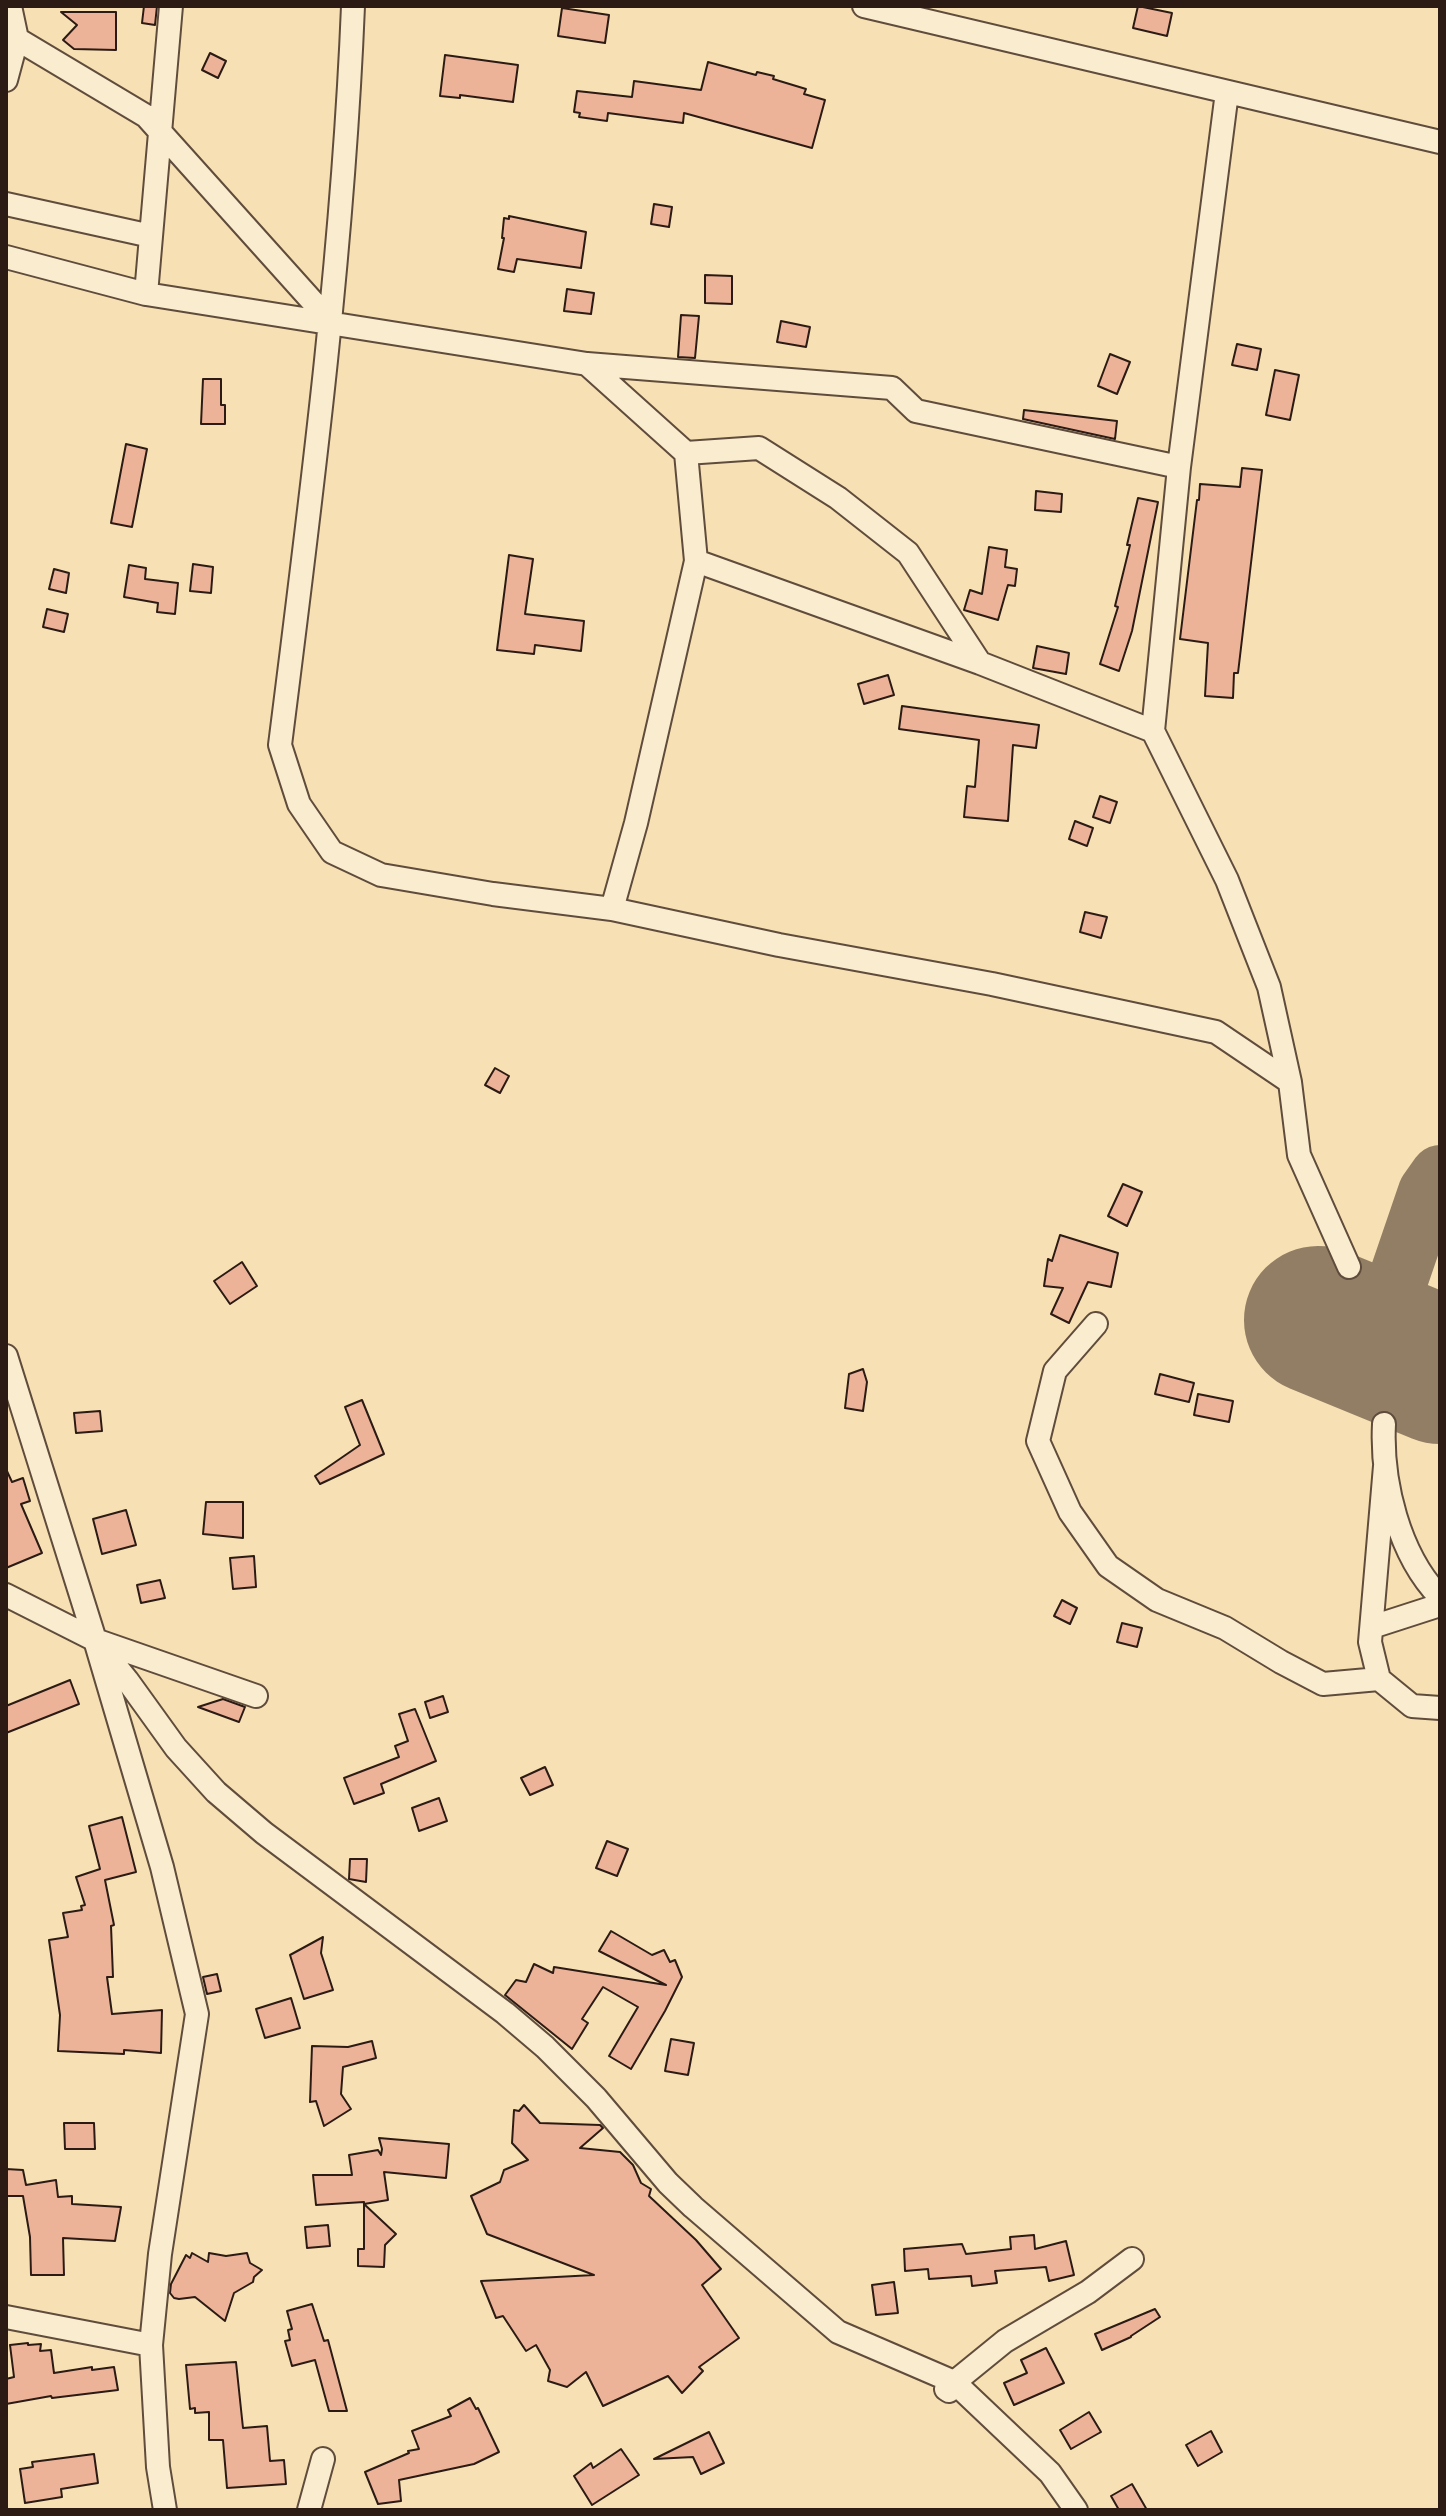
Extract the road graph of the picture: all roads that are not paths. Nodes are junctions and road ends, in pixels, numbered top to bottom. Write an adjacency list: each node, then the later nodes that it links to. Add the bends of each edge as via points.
1 (10, 6): 5 (street)
2 (171, 6): 8 (street)
3 (353, 6): 14 (street)
4 (864, 6): 7 (street)
5 (17, 39): 6 (street); 8 (street, via 146,116)
6 (6, 80)
7 (1227, 92): 9 (street); 17 (street)
8 (160, 133): 11 (street); 14 (street)
9 (1440, 142)
10 (6, 204): 11 (street)
11 (151, 236): 13 (street)
12 (6, 257): 13 (street)
13 (146, 294): 14 (street)
14 (331, 322): 15 (street); 21 (street, via 280,745 299,804 332,852 381,875)
15 (587, 364): 16 (street); 17 (street, via 892,388 916,411)
16 (686, 453): 18 (street); 19 (street, via 759,448 838,498 908,553)
17 (1179, 467): 20 (street)
18 (696, 561): 19 (street); 21 (street)
19 (980, 663): 20 (street)
20 (1153, 731): 22 (street, via 1227,880 1264,974)
21 (612, 909): 22 (street, via 1216,1032)
22 (1290, 1082): 23 (street, via 1299,1155)
23 (1349, 1267)
24 (1096, 1324): 33 (street, via 1055,1371 1038,1441 1070,1512 1108,1566 1157,1600 1225,1628 1323,1684)
25 (6, 1356): 32 (street)
26 (1384, 1424): 27 (street)
27 (1385, 1466): 29 (street, via 1401,1537); 31 (street)
28 (6, 1595): 32 (street)
29 (1440, 1597)
30 (1440, 1605): 31 (street)
31 (1372, 1627): 33 (street)
32 (95, 1640): 34 (street); 38 (street, via 162,1867 197,2014); 40 (street, via 216,1792 545,2047 684,2199 762,2269 838,2332 954,2382)
33 (1379, 1679): 35 (street, via 1412,1706)
34 (256, 1696)
35 (1440, 1708)
36 (1132, 2259): 39 (street, via 1005,2341)
37 (6, 2317): 38 (street)
38 (151, 2345): 42 (street)
39 (946, 2389): 40 (street); 44 (street, via 1064,2486)
40 (997, 2422): 44 (street, via 1050,2473)
41 (323, 2459): 43 (street)
42 (165, 2510)
43 (309, 2510)
44 (1078, 2510)

